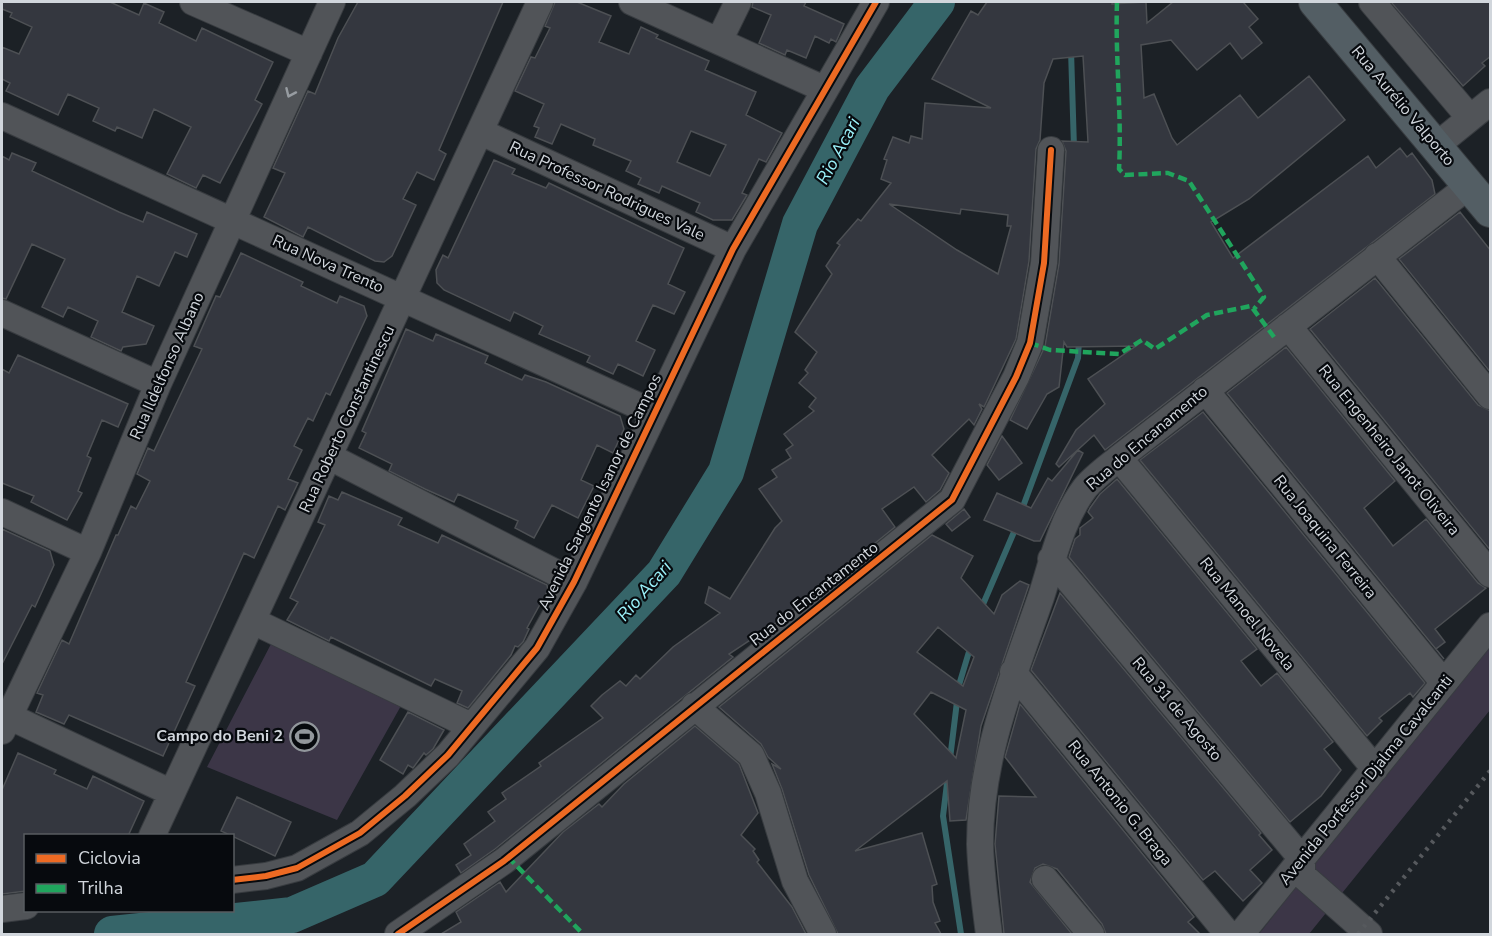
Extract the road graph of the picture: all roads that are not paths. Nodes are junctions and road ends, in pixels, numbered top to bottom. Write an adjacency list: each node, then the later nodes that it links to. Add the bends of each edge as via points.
1 (193, 2): 10 (street)
2 (332, 2): 10 (street, Rua Ildelfonso Albano)
3 (540, 2): 15 (street, Rua Roberto Constantinescu)
4 (632, 2): 9 (street)
5 (738, 2): 9 (street)
6 (876, 2): 11 (street, Avenida Sargento Isanor de Campos)
7 (1315, 2): 16 (main road, Rua Aurélio Valporto)
8 (1372, 2): 14 (street)
9 (719, 41): 11 (street)
10 (309, 53): 20 (street, Rua Ildelfonso Albano, one-way to 20)
11 (824, 89): 21 (street, Avenida Sargento Isanor de Campos)
12 (1491, 102): 14 (street)
13 (2, 117): 20 (street, Rua Nova Trento)
14 (1470, 118): 16 (street)
15 (481, 132): 21 (street, Rua Professor Rodrigues Vale); 23 (street, Rua Roberto Constantinescu)
16 (1437, 145): 18 (main road, Rua Aurélio Valporto)
17 (1051, 150): 41 (street, Rua do Encantamento, via 1044,263 1030,343 1016,378 952,500)
18 (1470, 185): 19 (main road, Rua Aurélio Valporto); 22 (street, Rua do Encanamento)
19 (1491, 211)
20 (232, 220): 23 (street, Rua Nova Trento); 26 (street, Rua Ildelfonso Albano)
21 (733, 249): 29 (street, Avenida Sargento Isanor de Campos)
22 (1377, 256): 25 (street, Rua do Encanamento); 28 (street)
23 (404, 298): 29 (street, Rua Nova Trento); 30 (street, Rua Roberto Constantinescu)
24 (2, 313): 26 (street)
25 (1288, 326): 27 (street, Rua do Encanamento); 35 (street, Rua Engenheiro Janot Oliveira)
26 (158, 384): 33 (street, Rua Ildelfonso Albano)
27 (1205, 390): 31 (street, Rua do Encanamento); 40 (street, Rua Joaquina Ferreira)
28 (1491, 396)
29 (654, 413): 36 (street, Avenida Sargento Isanor de Campos)
30 (330, 457): 36 (street); 37 (street, Rua Roberto Constantinescu)
31 (1119, 458): 34 (street, Rua do Encanamento, via 1086,486); 44 (street, Rua Manoel Novela)
32 (2, 512): 33 (street)
33 (88, 552): 42 (street, Rua Ildelfonso Albano)
34 (1051, 559): 39 (street, Rua do Encanamento); 47 (street, Rua 31 de Agosto)
35 (1491, 574)
36 (574, 582): 43 (street, Avenida Sargento Isanor de Campos, via 537,648)
37 (253, 621): 43 (street); 45 (street, Rua Roberto Constantinescu)
38 (1491, 626): 40 (street, Avenida Porfessor Djalma Cavalcanti)
39 (1013, 672): 54 (street, Rua do Encanamento, via 991,750 983,801 980,843); 56 (street, Rua Antonio G. Braga)
40 (1444, 683): 44 (street, Avenida Porfessor Djalma Cavalcanti)
41 (694, 706): 52 (street, Rua do Encantamento, via 504,861); 53 (street, via 742,743 751,755 768,793 795,881)
42 (4, 720): 45 (street)
43 (471, 726): 49 (street, Avenida Sargento Isanor de Campos, via 448,754 360,832 297,868)
44 (1375, 769): 47 (street, Avenida Porfessor Djalma Cavalcanti)
45 (171, 793): 46 (street, Rua Roberto Constantinescu)
46 (153, 834)
47 (1302, 860): 57 (street, Avenida Porfessor Djalma Cavalcanti); 58 (street, Rua 31 de Agosto, via 1302,875)
48 (1045, 879): 55 (street)
49 (234, 880)
50 (24, 906): 51 (street)
51 (2, 909)
52 (398, 934)
53 (823, 934)
54 (989, 934)
55 (1090, 934)
56 (1228, 934)
57 (1241, 934)
58 (1369, 934)

